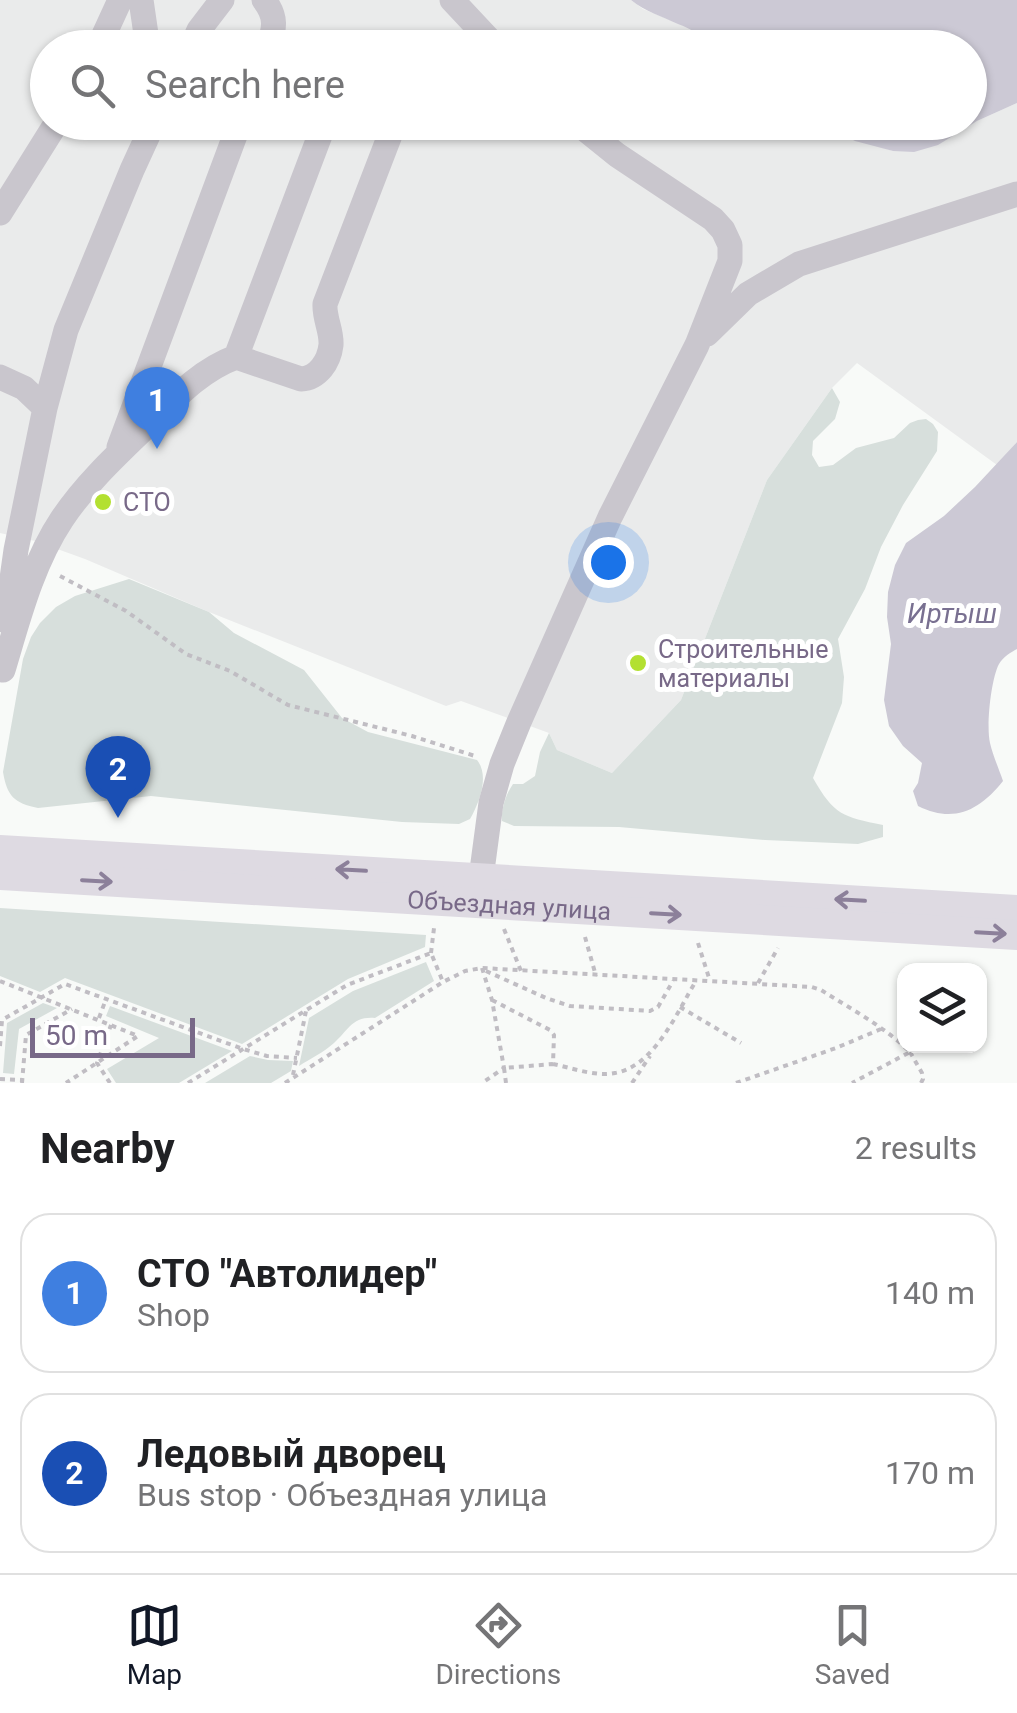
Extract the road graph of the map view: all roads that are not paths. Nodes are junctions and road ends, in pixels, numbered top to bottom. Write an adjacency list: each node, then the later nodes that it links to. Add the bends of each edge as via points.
1 (120, 0): 6 (lane)
2 (141, 0): 7 (lane)
3 (222, 0): 8 (lane)
4 (264, 0): 9 (lane)
5 (452, 0): 10 (lane)
6 (106, 30)
7 (145, 30)
8 (199, 30)
9 (273, 30)
10 (480, 30)
11 (46, 140): 18 (lane)
12 (145, 140): 22 (lane, via 77,300)
13 (233, 140): 23 (lane)
14 (318, 140): 20 (lane)
15 (387, 140): 20 (lane, via 325,304 331,346 324,366 301,378)
16 (598, 140): 19 (lane, via 723,230 730,261)
17 (1017, 194): 19 (lane, via 798,264 748,294)
18 (0, 213)
19 (697, 345): 27 (lane, via 610,517 502,764)
20 (236, 357): 23 (lane, via 187,386)
21 (0, 377): 22 (lane)
22 (46, 408): 24 (lane, via 10,587)
23 (116, 456): 24 (lane, via 61,520 26,594)
24 (2, 678)
25 (0, 850): 27 (main road, Объездная улица, one-way to 25)
26 (0, 875): 29 (main road, Объездная улица, one-way to 29)
27 (481, 878): 28 (main road, Объездная улица, one-way to 27)
28 (1017, 910)
29 (1017, 935)

